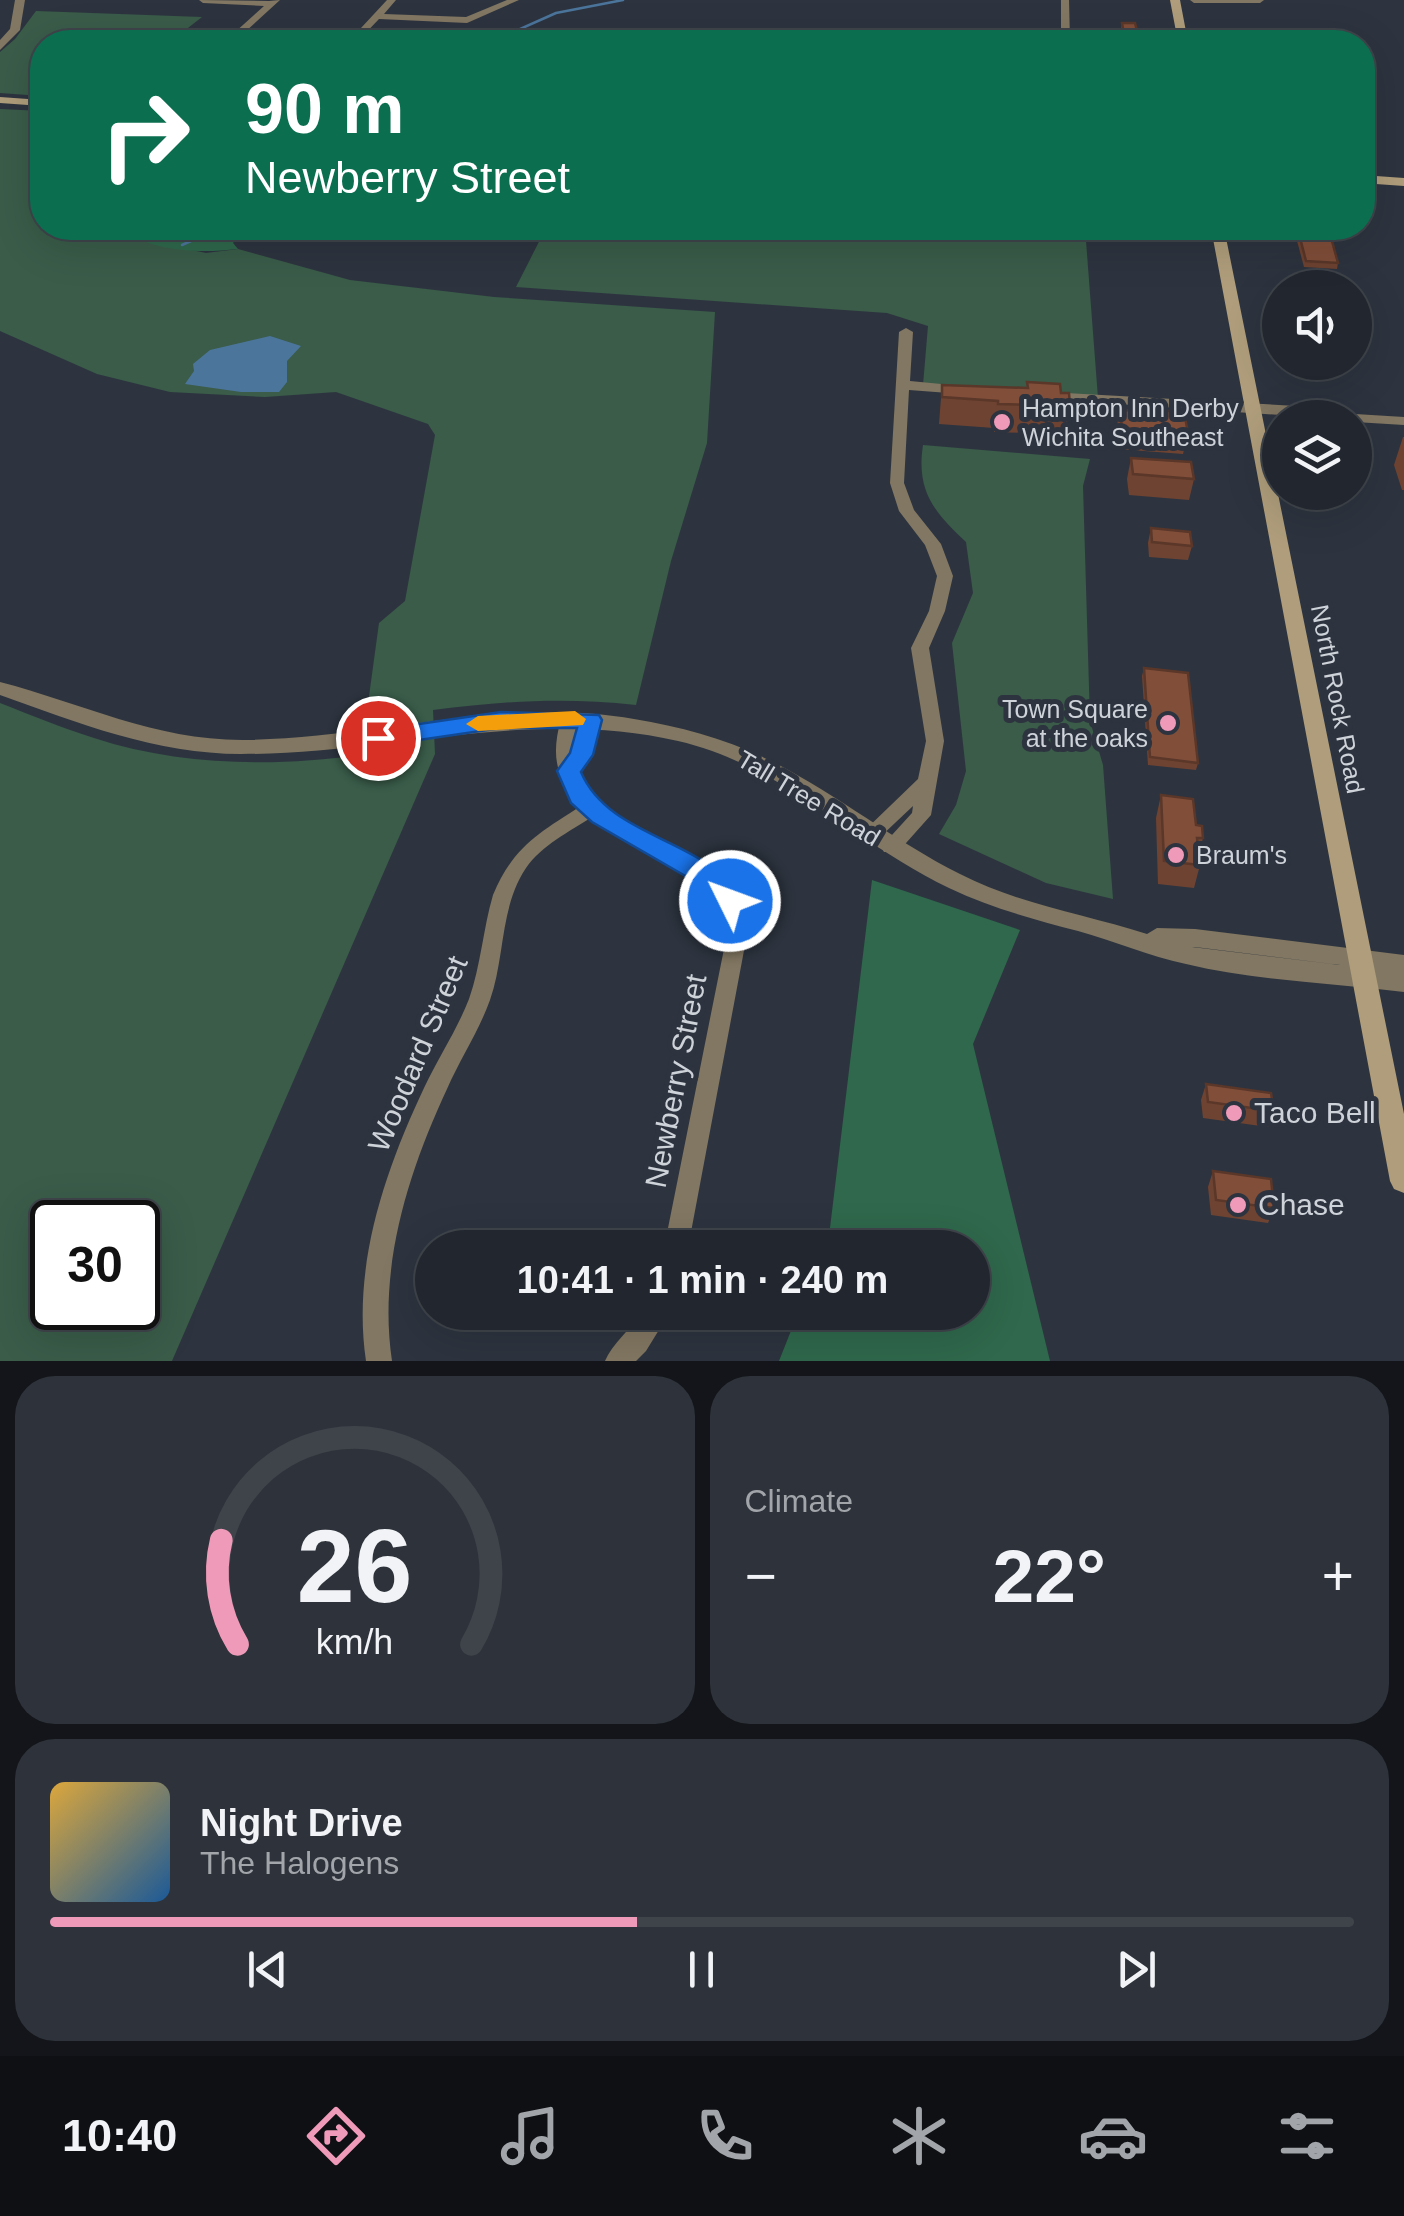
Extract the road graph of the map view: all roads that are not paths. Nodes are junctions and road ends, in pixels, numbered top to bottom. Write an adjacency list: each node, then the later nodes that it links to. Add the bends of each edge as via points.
1 (20, 0): 16 (street)
2 (204, 0): 9 (street)
3 (392, 0): 10 (street)
4 (515, 0): 10 (street, via 468,20)
5 (1065, 0): 13 (street)
6 (1175, 0): 14 (main road)
7 (1194, 0): 8 (street)
8 (1259, 0)
9 (271, 2): 11 (street)
10 (377, 16): 12 (street)
11 (242, 30)
12 (364, 30)
13 (1066, 30)
14 (1181, 30)
15 (0, 32): 16 (street)
16 (14, 32): 17 (street)
17 (0, 47)
18 (0, 100): 19 (main road)
19 (30, 102)
20 (1375, 180): 21 (main road)
21 (1404, 182)
22 (1220, 240): 27 (main road, North Rock Road)
23 (906, 332): 24 (street)
24 (903, 385): 25 (street); 34 (street, via 897,483 945,576 920,648 934,741)
25 (983, 391)
26 (1038, 395): 27 (street)
27 (1254, 411): 28 (street); 29 (street); 39 (main road, North Rock Road)
28 (1262, 411)
29 (1262, 412)
30 (1372, 419): 31 (street)
31 (1404, 421)
32 (0, 688): 33 (street, Tall Tree Road, via 116,728 237,748 312,746 501,720)
33 (580, 720): 35 (street, Newberry Street, via 582,755 569,771); 36 (street, Tall Tree Road, via 684,735 746,757)
34 (926, 783): 36 (street); 37 (street, via 922,814)
35 (592, 808): 42 (street, Newberry Street, via 715,883 739,924); 44 (street, Woodard Street, via 523,857 504,893 478,1001 396,1186 377,1284)
36 (871, 834): 37 (street, Tall Tree Road)
37 (891, 847): 39 (street, Tall Tree Road, via 991,898 1198,958)
38 (1404, 964): 39 (street, Tall Tree Road)
39 (1363, 968): 40 (street, Tall Tree Road); 41 (main road, North Rock Road)
40 (1404, 982)
41 (1404, 1181)
42 (680, 1230)
43 (643, 1330): 45 (street)
44 (378, 1361)
45 (618, 1361)

